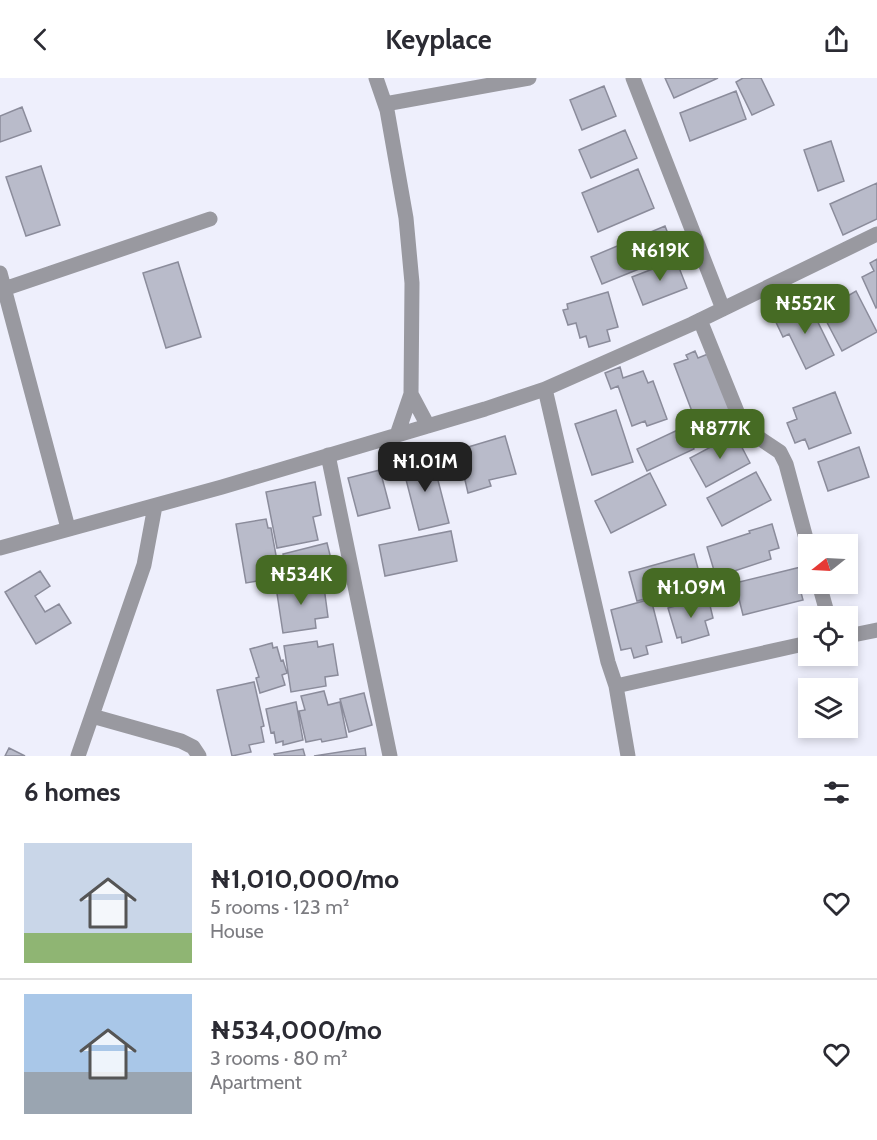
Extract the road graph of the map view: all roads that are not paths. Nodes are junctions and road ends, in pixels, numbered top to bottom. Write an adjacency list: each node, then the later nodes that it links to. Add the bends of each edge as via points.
1 (376, 78): 4 (street)
2 (529, 78): 4 (street)
3 (633, 78): 9 (street)
4 (385, 104): 12 (street, via 406,218 412,283)
5 (210, 219): 8 (street)
6 (877, 234): 9 (street)
7 (0, 273): 8 (street)
8 (4, 289): 17 (street)
9 (723, 309): 10 (street)
10 (700, 320): 11 (street); 18 (street, via 740,419 753,434 780,452 786,464)
11 (545, 389): 13 (street); 23 (street)
12 (411, 394): 13 (street); 14 (street)
13 (428, 426): 14 (street)
14 (397, 435): 15 (street)
15 (328, 455): 16 (street); 27 (street)
16 (155, 506): 17 (street); 24 (street, via 144,565)
17 (68, 528): 19 (street)
18 (805, 534)
19 (0, 548)
20 (877, 630): 21 (street)
21 (858, 634)
22 (798, 645): 23 (street)
23 (616, 686): 28 (street)
24 (92, 716): 25 (street); 26 (street, via 181,741 193,747)
25 (78, 756)
26 (199, 756)
27 (390, 756)
28 (628, 756)

